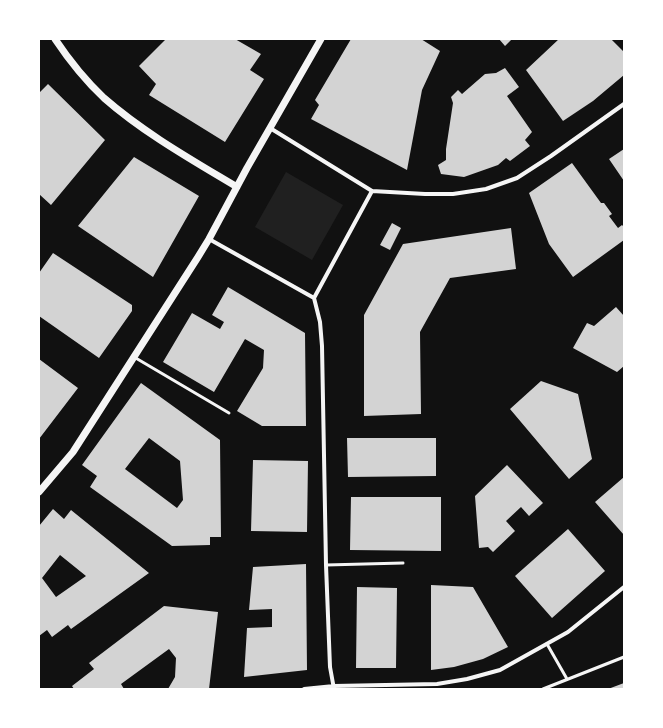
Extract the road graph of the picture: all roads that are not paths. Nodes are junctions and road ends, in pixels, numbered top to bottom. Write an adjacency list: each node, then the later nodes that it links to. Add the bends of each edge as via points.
1 (55, 39): 5 (street, via 86,79 117,109 156,137)
2 (321, 39): 4 (street)
3 (624, 104): 6 (street, via 531,169 516,178 486,189 438,195)
4 (270, 128): 5 (street); 6 (street)
5 (237, 187): 7 (street)
6 (372, 191): 8 (street)
7 (209, 239): 8 (street); 9 (street)
8 (314, 298): 13 (street, via 322,346)
9 (134, 357): 10 (lane); 11 (street, via 73,452)
10 (229, 413)
11 (39, 492)
12 (403, 563): 13 (lane)
13 (326, 565): 18 (street, via 330,667)
14 (624, 587): 15 (street, via 568,632)
15 (547, 644): 17 (lane); 18 (street, via 500,670 467,679 437,684)
16 (624, 657): 17 (lane)
17 (567, 679): 20 (lane)
18 (334, 687): 19 (street)
19 (304, 689)
20 (543, 689)

